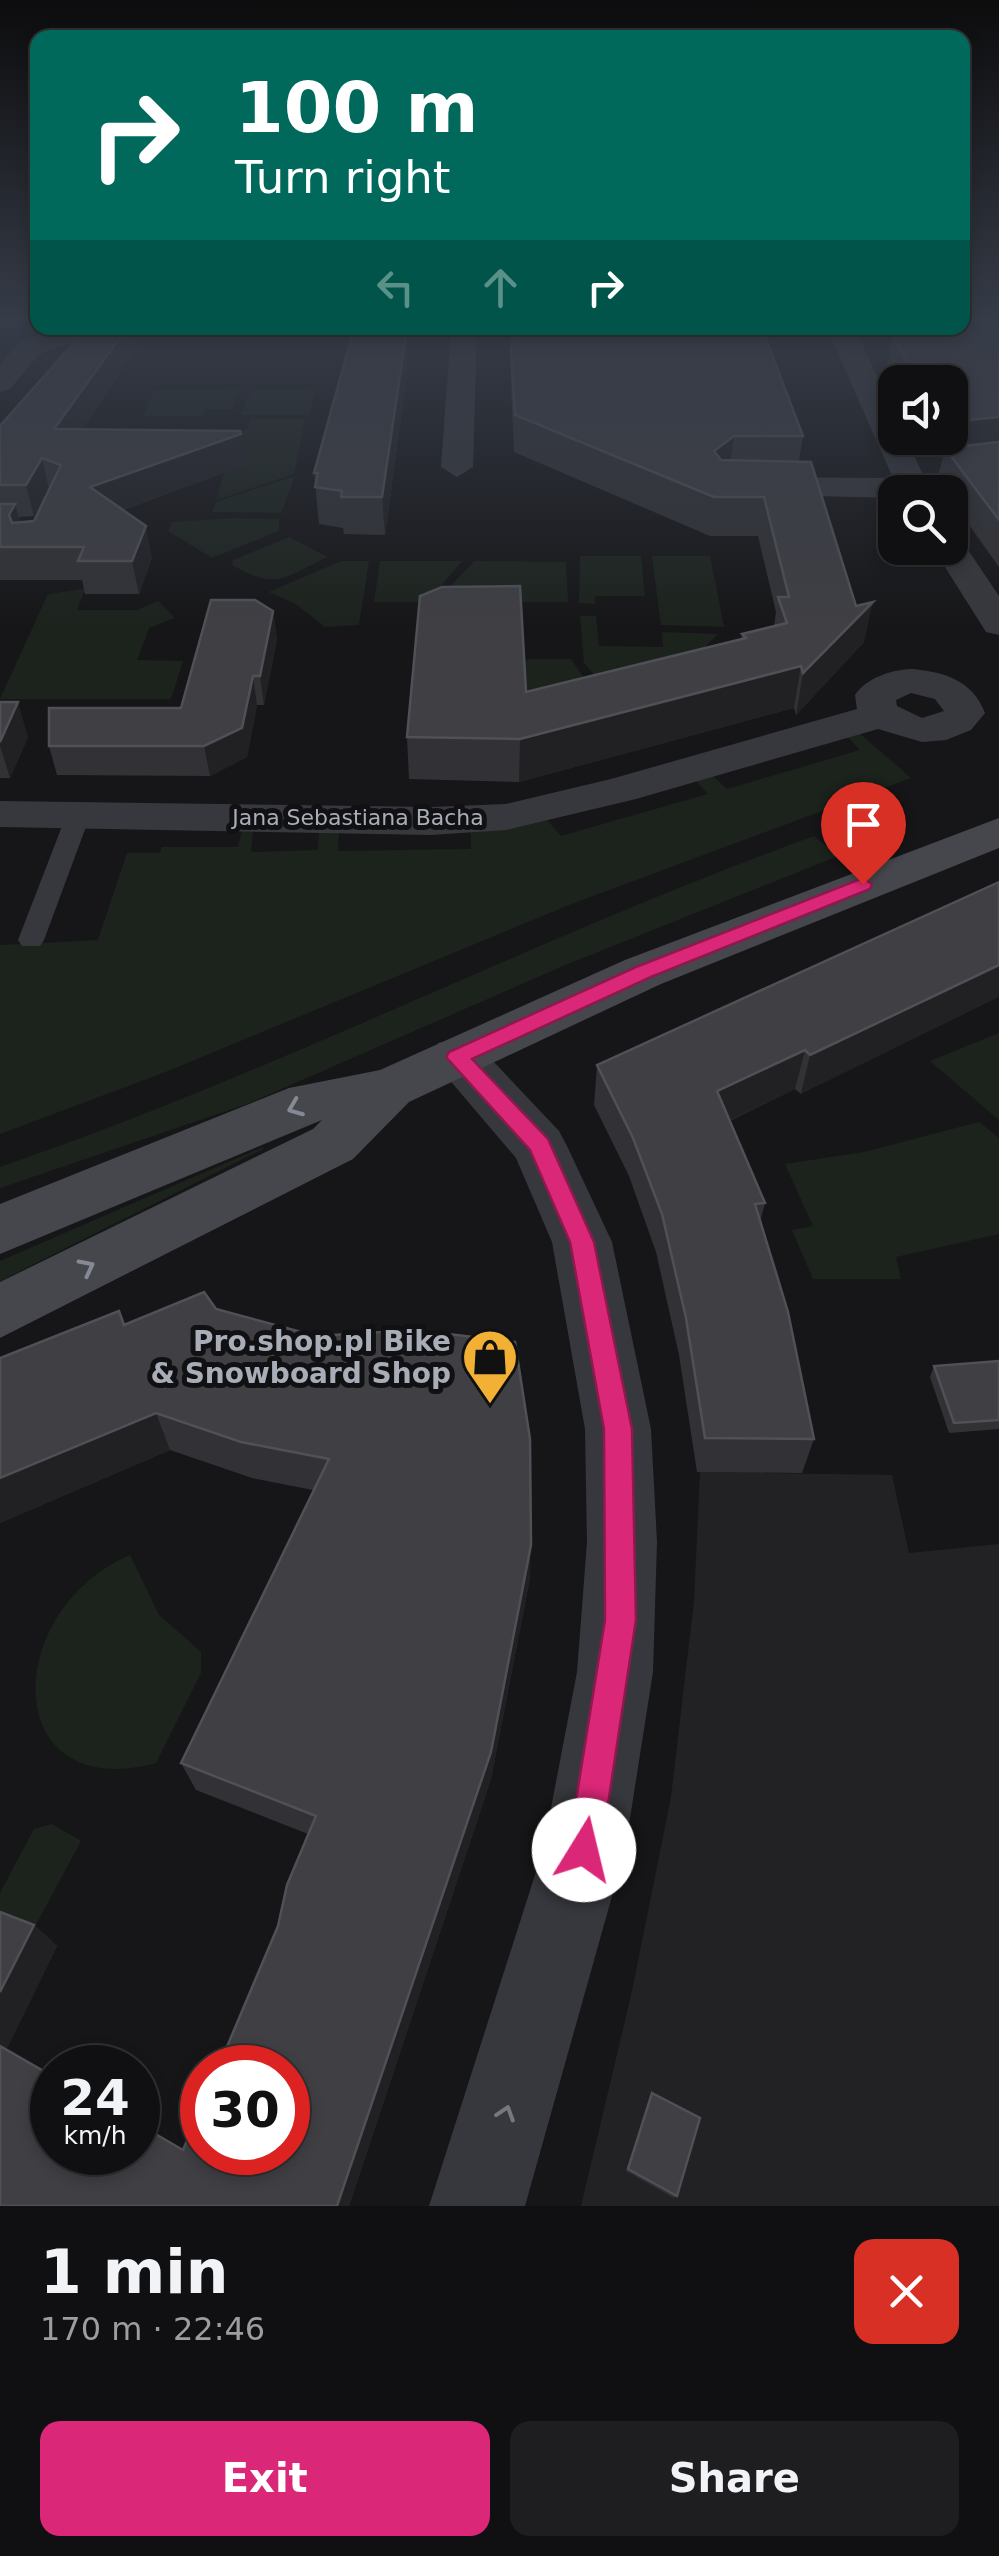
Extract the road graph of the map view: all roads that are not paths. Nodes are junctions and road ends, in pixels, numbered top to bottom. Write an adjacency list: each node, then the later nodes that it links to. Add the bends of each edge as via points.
1 (459, 421): 3 (street)
2 (883, 421): 5 (street)
3 (457, 466)
4 (939, 467): 6 (street)
5 (907, 475)
6 (926, 475)
7 (878, 485): 8 (street)
8 (730, 487)
9 (961, 565): 10 (street)
10 (999, 624)
11 (883, 716): 13 (street, Jana Sebastiana Bacha, via 506,816)
12 (0, 814): 13 (street, Jana Sebastiana Bacha)
13 (78, 816): 15 (lane)
14 (999, 832): 16 (main road, via 643,972)
15 (32, 940)
16 (457, 1057): 17 (main road); 20 (street, one-way to 16, via 584,1850 620,1620 618,1429 582,1242 539,1146)
17 (390, 1088): 18 (main road, one-way to 18, via 308,1102); 19 (main road, one-way to 17, via 333,1144)
18 (0, 1230)
19 (0, 1312)
20 (477, 2206)

